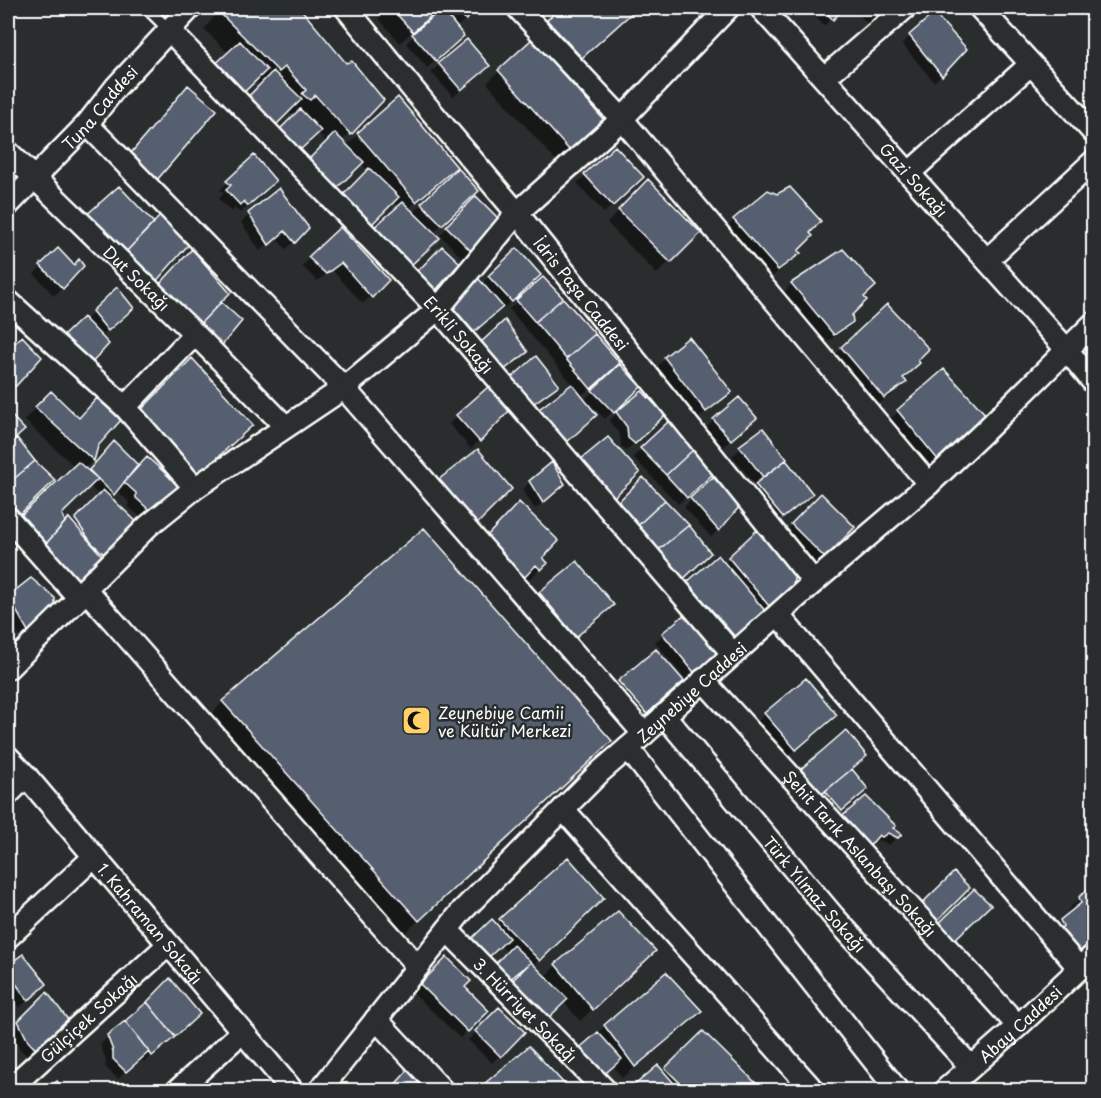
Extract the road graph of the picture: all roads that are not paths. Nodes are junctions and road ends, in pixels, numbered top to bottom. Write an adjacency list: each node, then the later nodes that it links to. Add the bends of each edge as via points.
1 (147, 8): 9 (lane)
2 (190, 8): 9 (street, Tuna Caddesi)
3 (346, 8): 20 (street, İdris Paşa Caddesi)
4 (728, 8): 12 (street)
5 (761, 8): 11 (street, Gazi Sokağı)
6 (905, 8): 11 (street)
7 (980, 8): 10 (street)
8 (524, 10): 12 (street)
9 (168, 29): 13 (street, Tuna Caddesi); 23 (street, Erikli Sokağı)
10 (1031, 64): 14 (street); 17 (street)
11 (824, 78): 17 (street, Gazi Sokağı)
12 (622, 119): 20 (street); 31 (street)
13 (87, 124): 18 (street, Tuna Caddesi); 28 (street)
14 (1094, 133)
15 (8, 152): 18 (street, Dut Sokağı)
16 (1094, 161): 21 (street)
17 (909, 172): 21 (street, Gazi Sokağı)
18 (35, 177): 19 (street, Tuna Caddesi); 25 (street, Dut Sokağı)
19 (8, 205)
20 (517, 213): 23 (street); 34 (street, İdris Paşa Caddesi)
21 (987, 260): 26 (street, Gazi Sokağı)
22 (8, 301): 29 (street)
23 (438, 309): 28 (street); 37 (street, Erikli Sokağı)
24 (1094, 323): 26 (street, Zeynebiye Caddesi)
25 (195, 334): 29 (street); 30 (street, Dut Sokağı)
26 (1067, 350): 27 (street, Gazi Sokağı); 31 (street, Zeynebiye Caddesi)
27 (1094, 382)
28 (345, 388): 30 (street); 41 (street)
29 (125, 407): 32 (street)
30 (285, 426): 32 (street)
31 (929, 484): 34 (street, Zeynebiye Caddesi)
32 (195, 488): 35 (street, via 148,526)
33 (8, 518): 35 (street)
34 (814, 582): 36 (street, Zeynebiye Caddesi)
35 (82, 594): 38 (street); 52 (street)
36 (777, 615): 37 (street, Zeynebiye Caddesi); 51 (street)
37 (733, 654): 39 (street, Zeynebiye Caddesi)
38 (8, 668)
39 (704, 680): 40 (street, Zeynebiye Caddesi); 54 (street, Şehit Tarık Aslanbaşı Sokağı)
40 (664, 715): 41 (street, Zeynebiye Caddesi); 56 (street, Türk Yılmaz Sokağı, via 834,917)
41 (644, 734): 42 (street, Zeynebiye Caddesi)
42 (628, 748): 46 (street, Zeynebiye Caddesi); 64 (street)
43 (8, 757): 44 (street, 1. Kahraman Sokağı)
44 (26, 776): 45 (street); 47 (street, 1. Kahraman Sokağı)
45 (8, 794)
46 (563, 809): 48 (street, Zeynebiye Caddesi); 63 (street)
47 (94, 857): 49 (street); 50 (street, 1. Kahraman Sokağı)
48 (447, 930): 52 (street, Zeynebiye Caddesi); 57 (street, 3. Hürriyet Sokağı)
49 (8, 937)
50 (168, 945): 55 (street, 1. Kahraman Sokağı); 58 (street, Gülçiçek Sokağı)
51 (1086, 962): 54 (street, Abay Caddesi)
52 (418, 967): 53 (street, Zeynebiye Caddesi)
53 (376, 1018): 61 (street, Zeynebiye Caddesi); 62 (street)
54 (1018, 1026): 56 (street, Abay Caddesi)
55 (242, 1032): 59 (street); 60 (street, 1. Kahraman Sokağı)
56 (971, 1067): 65 (street, Abay Caddesi)
57 (595, 1087)
58 (8, 1090)
59 (178, 1090)
60 (292, 1090)
61 (320, 1090)
62 (442, 1090)
63 (813, 1090)
64 (897, 1090)
65 (945, 1090)

